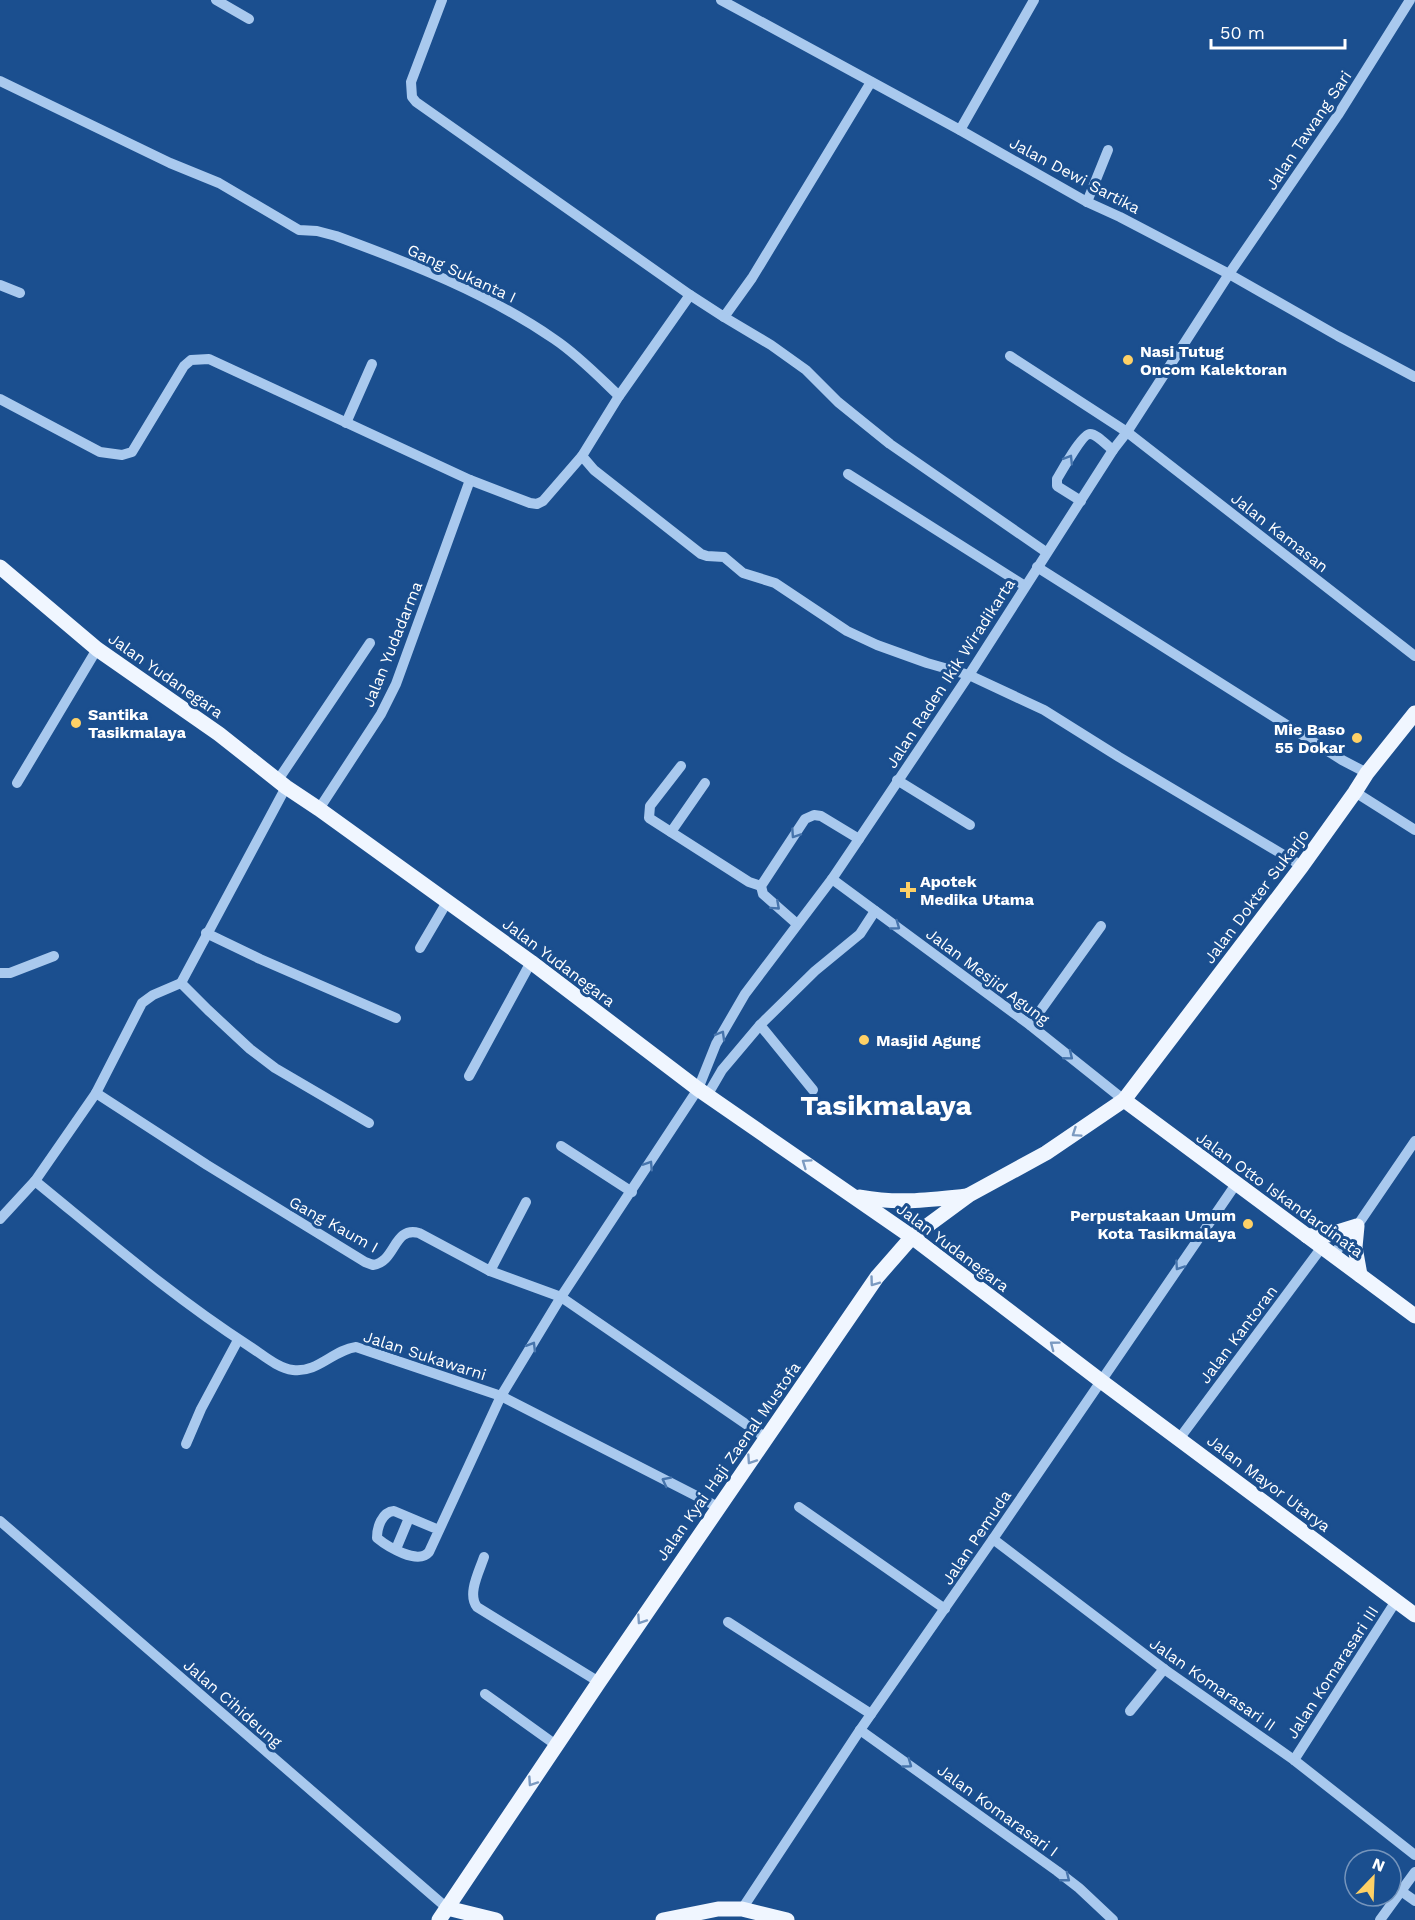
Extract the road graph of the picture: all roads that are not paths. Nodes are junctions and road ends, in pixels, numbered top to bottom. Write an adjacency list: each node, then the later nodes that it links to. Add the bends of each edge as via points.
1 (216, 0): 6 (street)
2 (442, 0): 15 (street, via 411,82 416,102)
3 (721, 0): 8 (street, Jalan Dewi Sartika)
4 (1034, 0): 9 (street)
5 (1410, 0): 12 (street, Jalan Tawang Sari)
6 (249, 19)
7 (0, 81): 20 (street, Gang Sukanta I, via 219,183 299,230 336,236 475,292 556,340)
8 (871, 82): 9 (street, Jalan Dewi Sartika); 16 (street, via 752,278)
9 (960, 130): 11 (street, Jalan Dewi Sartika)
10 (1108, 150): 11 (street)
11 (1087, 201): 12 (street, Jalan Dewi Sartika)
12 (1229, 274): 19 (street, Jalan Dewi Sartika); 23 (street, Jalan Raden Ikik Wiradikarta)
13 (0, 285): 14 (street)
14 (20, 293)
15 (690, 295): 16 (street); 20 (street)
16 (724, 317): 29 (street, via 806,370 890,444)
17 (1010, 356): 23 (street, Jalan Kamasan)
18 (372, 364): 22 (street)
19 (1415, 377)
20 (619, 396): 25 (street)
21 (0, 399): 22 (street, via 100,452 122,455 132,452 184,366 200,358)
22 (346, 423): 27 (street)
23 (1127, 432): 24 (street, Jalan Raden Ikik Wiradikarta); 35 (street, Jalan Kamasan)
24 (1113, 450): 28 (street, Jalan Raden Ikik Wiradikarta); 28 (street, one-way to 24, via 1057,486 1057,479 1079,443 1085,435 1095,435)
25 (582, 456): 27 (street, via 537,504); 36 (street, via 594,470 701,554 724,557 743,573 775,583 847,631 877,645)
26 (848, 474): 32 (street)
27 (470, 480): 45 (street, Jalan Yudadarma, via 396,684 381,714)
28 (1081, 501): 29 (street, Jalan Raden Ikik Wiradikarta)
29 (1046, 552): 31 (street, Jalan Raden Ikik Wiradikarta)
30 (0, 567): 34 (main road, Jalan Yudanegara)
31 (1037, 567): 32 (street, Jalan Raden Ikik Wiradikarta); 39 (street)
32 (1025, 586): 36 (street, Jalan Raden Ikik Wiradikarta)
33 (370, 643): 42 (street)
34 (97, 649): 41 (street); 42 (main road, Jalan Yudanegara)
35 (1415, 656)
36 (969, 675): 40 (street, Jalan Raden Ikik Wiradikarta); 50 (street, via 1044,710)
37 (1415, 713): 39 (main road, Jalan Dokter Sukarjo)
38 (681, 766): 48 (street, via 648,812 649,818)
39 (1367, 773): 44 (main road, Jalan Dokter Sukarjo)
40 (897, 780): 46 (street); 49 (street, Jalan Raden Ikik Wiradikarta)
41 (17, 783)
42 (282, 783): 45 (main road, Jalan Yudanegara); 57 (street)
43 (705, 783): 48 (street)
44 (1356, 792): 47 (street); 50 (main road, Jalan Dokter Sukarjo)
45 (319, 808): 53 (main road, Jalan Yudanegara)
46 (970, 825)
47 (1415, 830)
48 (671, 832): 52 (street, via 748,882)
49 (859, 839): 51 (street, Jalan Raden Ikik Wiradikarta); 52 (street, one-way to 52, via 821,816 809,816)
50 (1302, 866): 70 (main road, Jalan Dokter Sukarjo)
51 (832, 879): 54 (street, Jalan Mesjid Agung); 55 (street, Jalan Raden Ikik Wiradikarta)
52 (761, 885): 55 (street, one-way to 55, via 763,894)
53 (447, 902): 58 (street); 60 (main road, Jalan Yudanegara)
54 (875, 911): 64 (street, via 860,934 814,971); 65 (street, Jalan Mesjid Agung, one-way to 65)
55 (797, 924): 68 (street, Jalan Raden Ikik Wiradikarta, one-way to 55, via 716,1044 745,994)
56 (1101, 926): 65 (street)
57 (206, 933): 62 (street); 63 (street)
58 (420, 948)
59 (54, 956): 61 (street, via 10,973)
60 (531, 962): 66 (street); 68 (main road, Jalan Yudanegara)
61 (0, 973)
62 (181, 983): 69 (street, via 142,1003); 71 (street, via 275,1068)
63 (396, 1018)
64 (760, 1025): 67 (street); 68 (street)
65 (1030, 1025): 70 (street, Jalan Mesjid Agung, one-way to 70)
66 (469, 1076)
67 (813, 1090)
68 (703, 1092): 76 (street, one-way to 68); 77 (main road, Jalan Yudanegara, one-way to 68)
69 (96, 1093): 74 (street); 85 (street, Gang Kaum I, via 364,1262 380,1264 401,1236 412,1231)
70 (1124, 1100): 75 (main road, Jalan Otto Iskandardinata); 78 (main road, Jalan Kyai Haji Zaenal Mustofa, one-way to 78, via 1046,1154)
71 (369, 1124)
72 (1415, 1141): 81 (street, Jalan Kantoran)
73 (561, 1146): 76 (street)
74 (35, 1181): 80 (street); 89 (street, Jalan Sukawarni, via 176,1296)
75 (1236, 1184): 82 (main road, Jalan Otto Iskandardinata); 90 (street, Jalan Pemuda, one-way to 90)
76 (632, 1192): 87 (street)
77 (854, 1196): 78 (main road, via 912,1202); 83 (main road, Jalan Yudanegara)
78 (969, 1196): 83 (main road, Jalan Kyai Haji Zaenal Mustofa)
79 (526, 1202): 85 (street)
80 (0, 1219)
81 (1357, 1226): 82 (main road, via 1328,1235); 84 (street, Jalan Kantoran); 86 (main road, via 1355,1247)
82 (1307, 1236): 84 (main road, Jalan Otto Iskandardinata)
83 (912, 1238): 90 (main road, Jalan Yudanegara, one-way to 83); 92 (main road, Jalan Kyai Haji Zaenal Mustofa, one-way to 92, via 877,1277)
84 (1327, 1251): 86 (main road, Jalan Otto Iskandardinata); 93 (street, Jalan Kantoran)
85 (490, 1271): 87 (street, Gang Kaum I)
86 (1360, 1275): 88 (main road, Jalan Otto Iskandardinata)
87 (561, 1297): 91 (street, one-way to 87); 92 (street, Gang Kaum I)
88 (1415, 1316)
89 (238, 1340): 91 (street, Jalan Sukawarni, via 291,1370 307,1370 356,1347); 94 (street)
90 (1101, 1381): 93 (main road, Jalan Mayor Utarya); 100 (street, Jalan Pemuda)
91 (501, 1396): 96 (street, Jalan Sukawarni, one-way to 91); 99 (street)
92 (766, 1438): 96 (main road, Jalan Kyai Haji Zaenal Mustofa, one-way to 96)
93 (1179, 1439): 103 (main road, Jalan Mayor Utarya)
94 (186, 1444)
95 (799, 1507): 104 (street)
96 (718, 1508): 107 (main road, Jalan Kyai Haji Zaenal Mustofa, one-way to 107)
97 (409, 1518): 99 (street); 101 (street); 101 (street, via 394,1511 384,1514 377,1538)
98 (0, 1521): 118 (street, Jalan Cihideung)
99 (439, 1530): 101 (street, via 426,1557 418,1558)
100 (993, 1539): 104 (street, Jalan Pemuda); 106 (street, Jalan Komarasari II)
101 (396, 1549)
102 (484, 1557): 107 (street, via 474,1591 477,1607)
103 (1408, 1606): 113 (street, Jalan Komarasari III)
104 (945, 1609): 110 (street, Jalan Pemuda)
105 (728, 1622): 110 (street)
106 (1164, 1669): 109 (street); 113 (street, Jalan Komarasari II)
107 (598, 1682): 112 (main road, Jalan Kyai Haji Zaenal Mustofa)
108 (485, 1694): 112 (street)
109 (1130, 1711)
110 (871, 1714): 111 (street, Jalan Pemuda)
111 (860, 1730): 117 (street, Jalan Pemuda); 122 (street, Jalan Komarasari I, one-way to 122, via 1057,1871)
112 (556, 1745): 118 (main road, Jalan Kyai Haji Zaenal Mustofa, one-way to 118)
113 (1294, 1760): 114 (street, Jalan Komarasari II)
114 (1415, 1855)
115 (1415, 1872): 116 (street)
116 (1403, 1888)
117 (742, 1909): 120 (main road, via 718,1909); 121 (main road)
118 (443, 1914): 119 (main road)
119 (496, 1920)
120 (663, 1920)
121 (787, 1920)
122 (1113, 1920)

